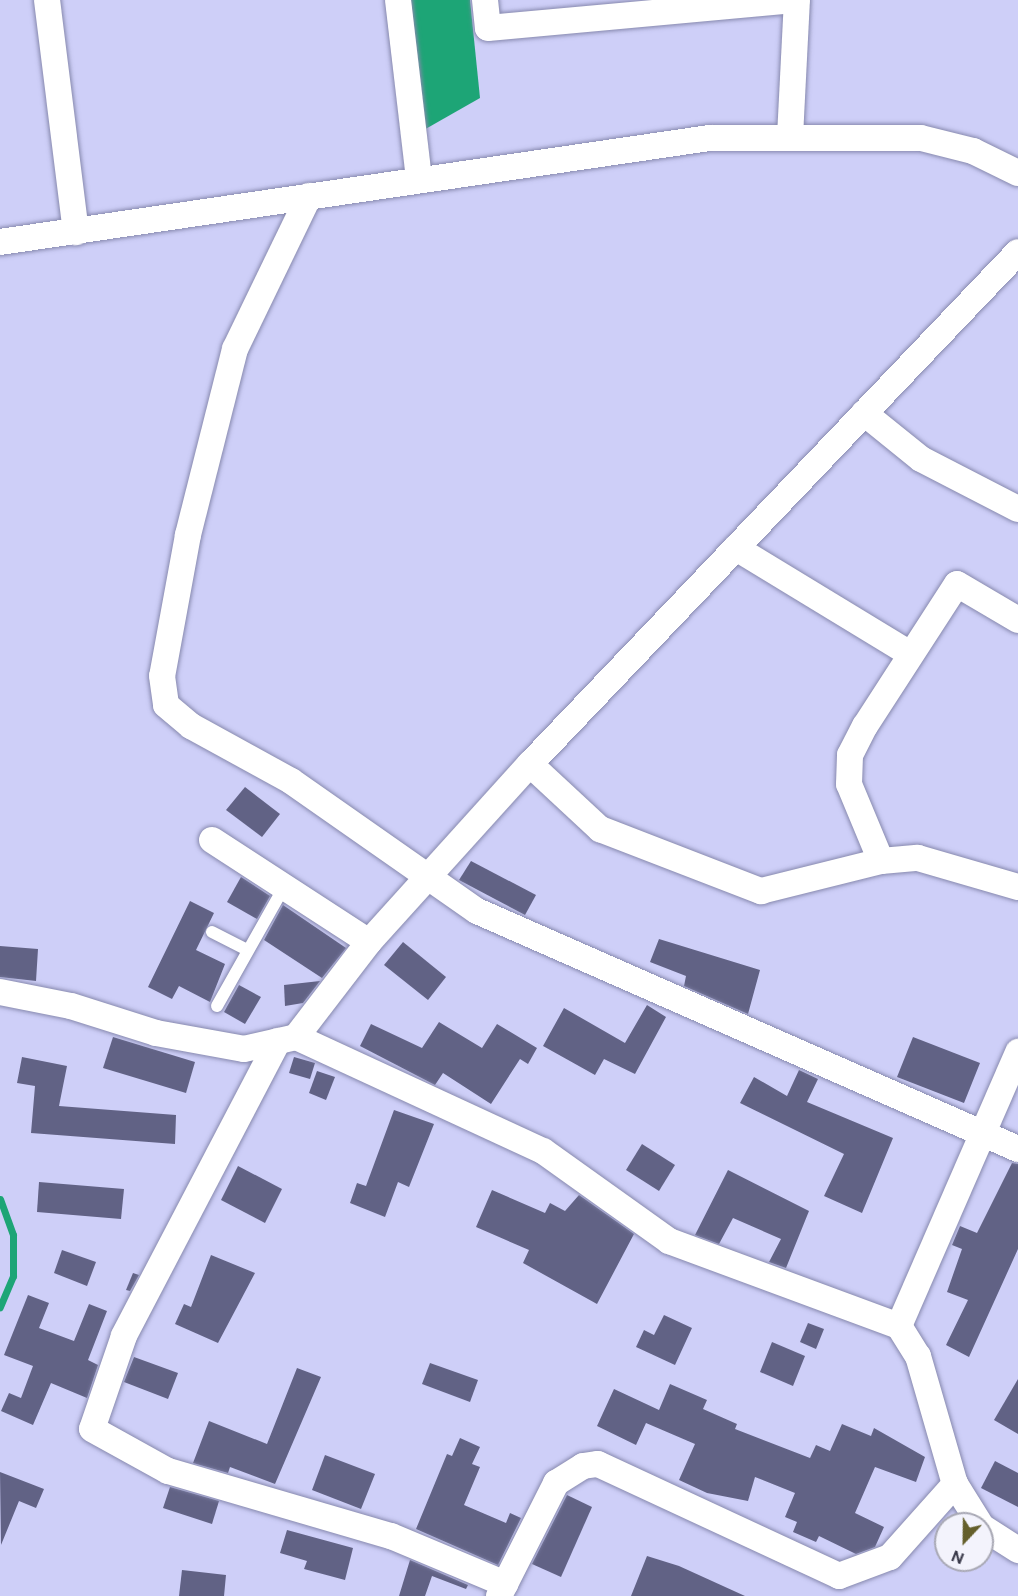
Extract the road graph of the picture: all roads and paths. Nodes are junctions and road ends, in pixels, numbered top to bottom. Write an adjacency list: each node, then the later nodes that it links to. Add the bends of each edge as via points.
1 (47, 0): 9 (street)
2 (398, 0): 7 (street)
3 (485, 0): 4 (street, via 488,28)
4 (797, 0): 5 (street)
5 (790, 137): 6 (street, via 921,138 973,151); 7 (street, via 709,138)
6 (1018, 173)
7 (419, 179): 8 (street)
8 (309, 196): 9 (street); 20 (street, via 236,349 188,535 162,676 166,705 191,726 291,781)
9 (76, 232): 10 (street)
10 (0, 242)
11 (1018, 252): 12 (street)
12 (864, 413): 13 (street, via 921,459); 14 (street)
13 (1018, 509)
14 (736, 548): 16 (street); 17 (street)
15 (1018, 620): 16 (street, via 957,584)
16 (910, 654): 19 (street, via 850,755 849,784)
17 (530, 764): 19 (street, via 600,829 761,891); 20 (street)
18 (212, 840): 21 (street)
19 (881, 861): 22 (street, via 918,858)
20 (427, 878): 24 (street); 30 (street, via 477,911)
21 (284, 886): 24 (street); 25 (lane)
22 (1018, 887)
23 (212, 932): 25 (lane)
24 (369, 942): 28 (street)
25 (246, 949): 27 (lane)
26 (0, 992): 28 (street, via 244,1049)
27 (217, 1006)
28 (287, 1039): 32 (street, via 543,1151 669,1241); 37 (street, via 124,1336 92,1429 168,1471 392,1536)
29 (1018, 1052): 30 (street)
30 (980, 1133): 31 (street); 32 (street)
31 (1018, 1149)
32 (899, 1326): 33 (street, via 918,1356)
33 (955, 1484): 34 (street); 37 (street, via 890,1557 839,1576 598,1464 583,1466 556,1484)
34 (973, 1512)
35 (994, 1534): 36 (street)
36 (1018, 1550)
37 (502, 1590)

